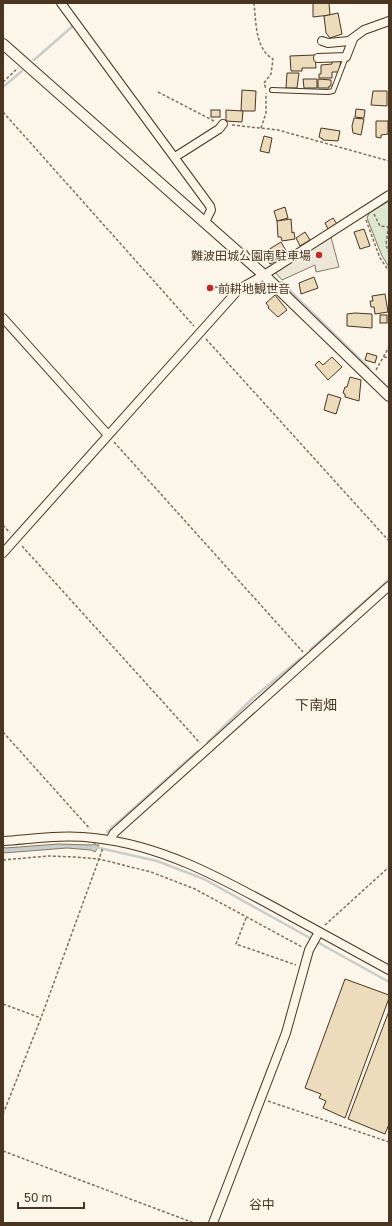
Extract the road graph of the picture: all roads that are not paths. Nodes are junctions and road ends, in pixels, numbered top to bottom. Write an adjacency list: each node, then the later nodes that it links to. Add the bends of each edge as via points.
1 (61, 3): 10 (street)
2 (389, 21): 3 (street, via 364,30)
3 (353, 38): 4 (street, via 345,42); 6 (street)
4 (322, 41)
5 (3, 44): 12 (street)
6 (346, 57): 7 (street); 8 (lane, via 332,91)
7 (318, 58)
8 (272, 90)
9 (223, 124): 10 (street)
10 (175, 157): 12 (street, via 210,206 211,210)
11 (389, 195): 13 (street)
12 (205, 222): 13 (street)
13 (264, 275): 15 (street); 16 (street, via 239,289)
14 (3, 318): 16 (street)
15 (389, 396)
16 (108, 435): 17 (street)
17 (3, 553)
18 (389, 586): 19 (street)
19 (108, 840): 20 (street, via 92,837 59,837); 21 (street, via 147,849 191,864)
20 (3, 842)
21 (318, 933): 22 (street); 23 (street, via 304,967 286,1033)
22 (389, 970)
23 (213, 1223)

